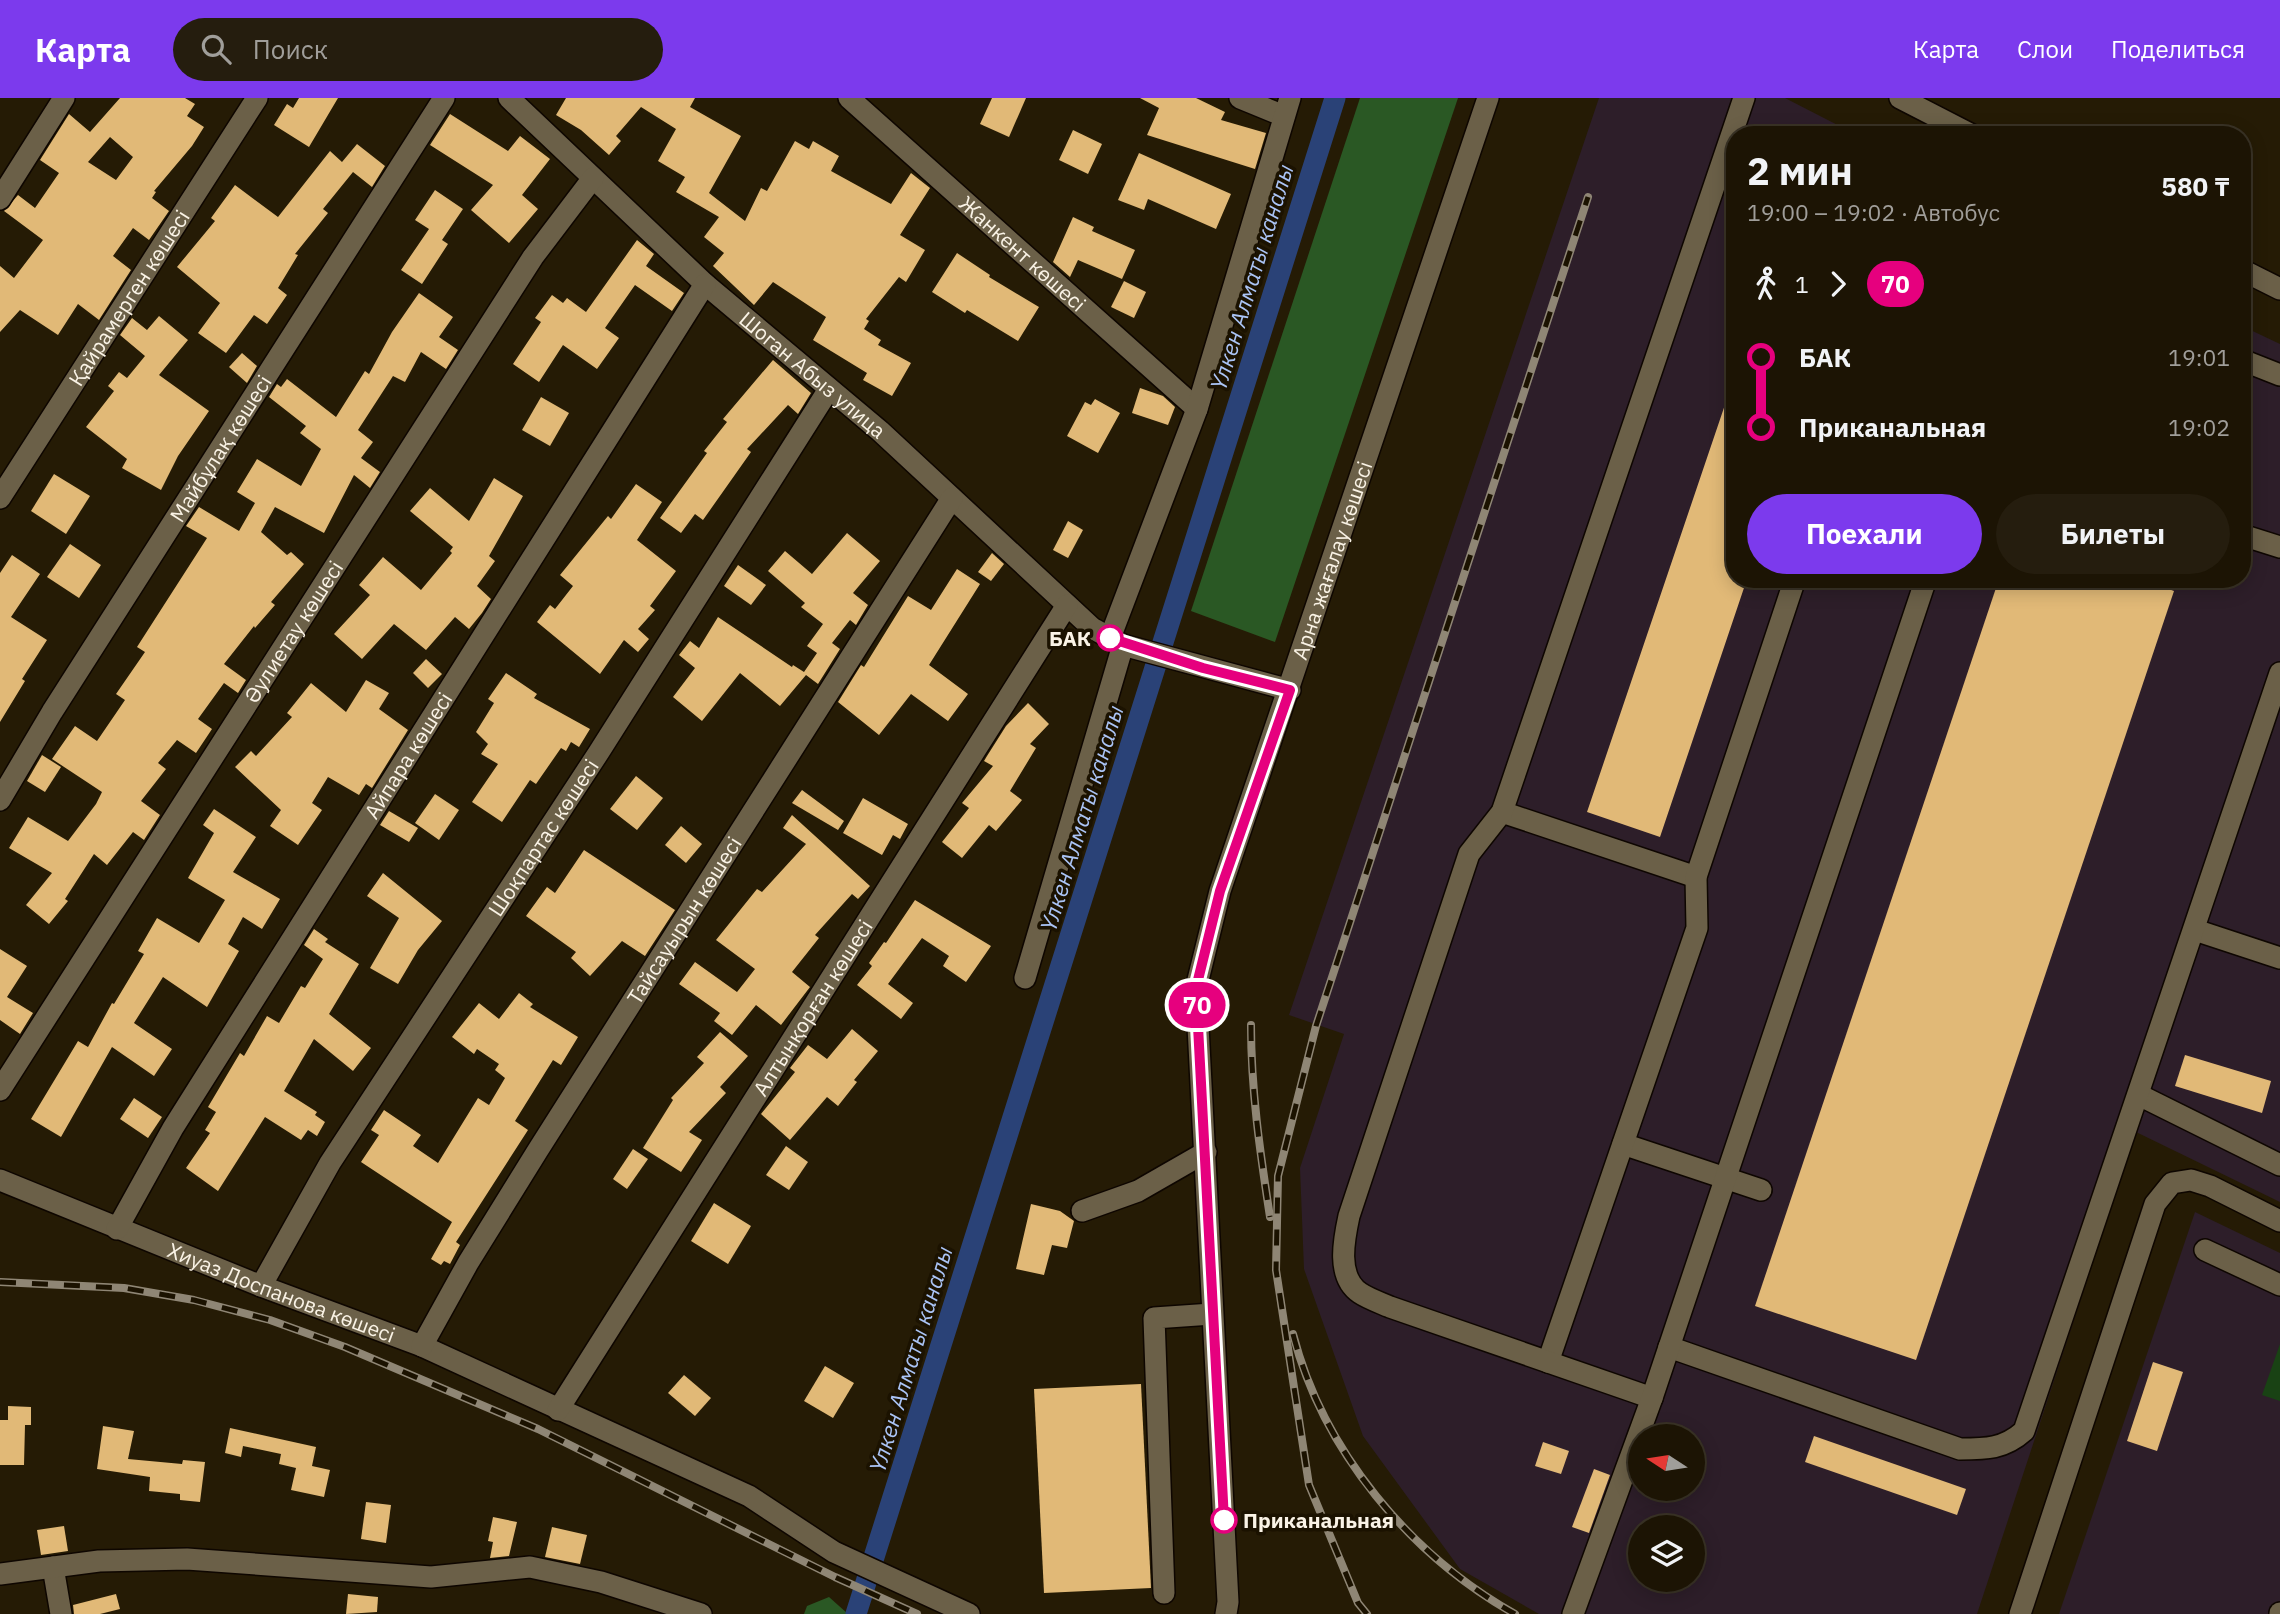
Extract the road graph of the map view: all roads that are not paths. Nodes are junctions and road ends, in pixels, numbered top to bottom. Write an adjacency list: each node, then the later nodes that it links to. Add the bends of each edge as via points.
1 (64, 98): 15 (street)
2 (257, 98): 23 (street, Қайрамерген көшесі)
3 (444, 98): 33 (street, Майбұлақ көшесі)
4 (509, 98): 13 (street, Шоган Абыз улица)
5 (849, 98): 22 (street, Жанкент көшесі)
6 (1240, 98): 10 (street)
7 (1488, 98): 32 (street, Арна жағалау көшесі)
8 (1744, 98): 11 (street)
9 (1900, 98): 12 (street)
10 (1287, 107): 22 (street)
11 (1738, 126)
12 (1954, 126)
13 (593, 178): 17 (street, Шоган Абыз улица); 39 (street, Әулиетау көшесі, via 526,268)
14 (1726, 178): 34 (street)
15 (0, 199)
16 (2251, 274): 18 (street)
17 (705, 284): 21 (street, Шоган Абыз улица); 49 (street, Айпара көшесі, via 173,1128)
18 (2280, 289)
19 (2251, 364): 20 (street)
20 (2280, 375)
21 (829, 389): 24 (street, Шоган Абыз улица); 52 (street, Шоқпартас көшесі, via 330,1163)
22 (1197, 409): 30 (street)
23 (0, 498)
24 (952, 498): 29 (street, Шоган Абыз улица); 54 (street, Тайсауырын көшесі, via 538,1150)
25 (2251, 538): 26 (street)
26 (2280, 547)
27 (1792, 588): 35 (street)
28 (1923, 588): 44 (street)
29 (1068, 605): 30 (street, Шоган Абыз улица, via 1092,628); 58 (street, Алтынқорған көшесі)
30 (1117, 641): 32 (street, Шоган Абыз улица); 38 (street)
31 (2280, 673): 36 (street)
32 (1290, 690): 42 (street, Арна жағалау көшесі, via 1220,891 1196,988)
33 (0, 800)
34 (1502, 813): 35 (street); 56 (street, via 1469,853 1342,1245 1346,1271 1358,1292)
35 (1696, 877): 41 (street, via 1697,928)
36 (2195, 930): 37 (street); 40 (street)
37 (2280, 958)
38 (1025, 978)
39 (0, 1090)
40 (2139, 1095): 43 (street); 55 (street, via 2024,1431 2010,1443 1990,1449 1960,1449)
41 (1623, 1144): 44 (street); 56 (street)
42 (1206, 1152): 47 (street, via 1138,1191); 53 (street, Арна жағалау көшесі)
43 (2280, 1166)
44 (1726, 1178): 46 (street); 55 (street)
45 (0, 1180): 49 (street, Хиуаз Доспанова көшесі)
46 (1761, 1190)
47 (1082, 1211)
48 (2280, 1221): 67 (street, via 2191,1180 2172,1183 2155,1204)
49 (117, 1229): 52 (street, Хиуаз Доспанова көшесі)
50 (2205, 1250): 51 (street)
51 (2280, 1285)
52 (261, 1286): 54 (street, Хиуаз Доспанова көшесі)
53 (1212, 1314): 61 (street, via 1154,1318); 65 (street, Арна жағалау көшесі)
54 (422, 1346): 58 (street, Хиуаз Доспанова көшесі)
55 (1669, 1347): 57 (street)
56 (1548, 1362): 57 (street)
57 (1652, 1398): 66 (street)
58 (558, 1410): 64 (street, Хиуаз Доспанова көшесі, via 749,1496 834,1552)
59 (52, 1567): 60 (street); 62 (street); 63 (street, via 187,1559 430,1577 530,1567 601,1582)
60 (0, 1574)
61 (1164, 1593)
62 (61, 1614)
63 (701, 1614)
64 (969, 1614)
65 (1226, 1614)
66 (1573, 1614)
67 (2020, 1614)

